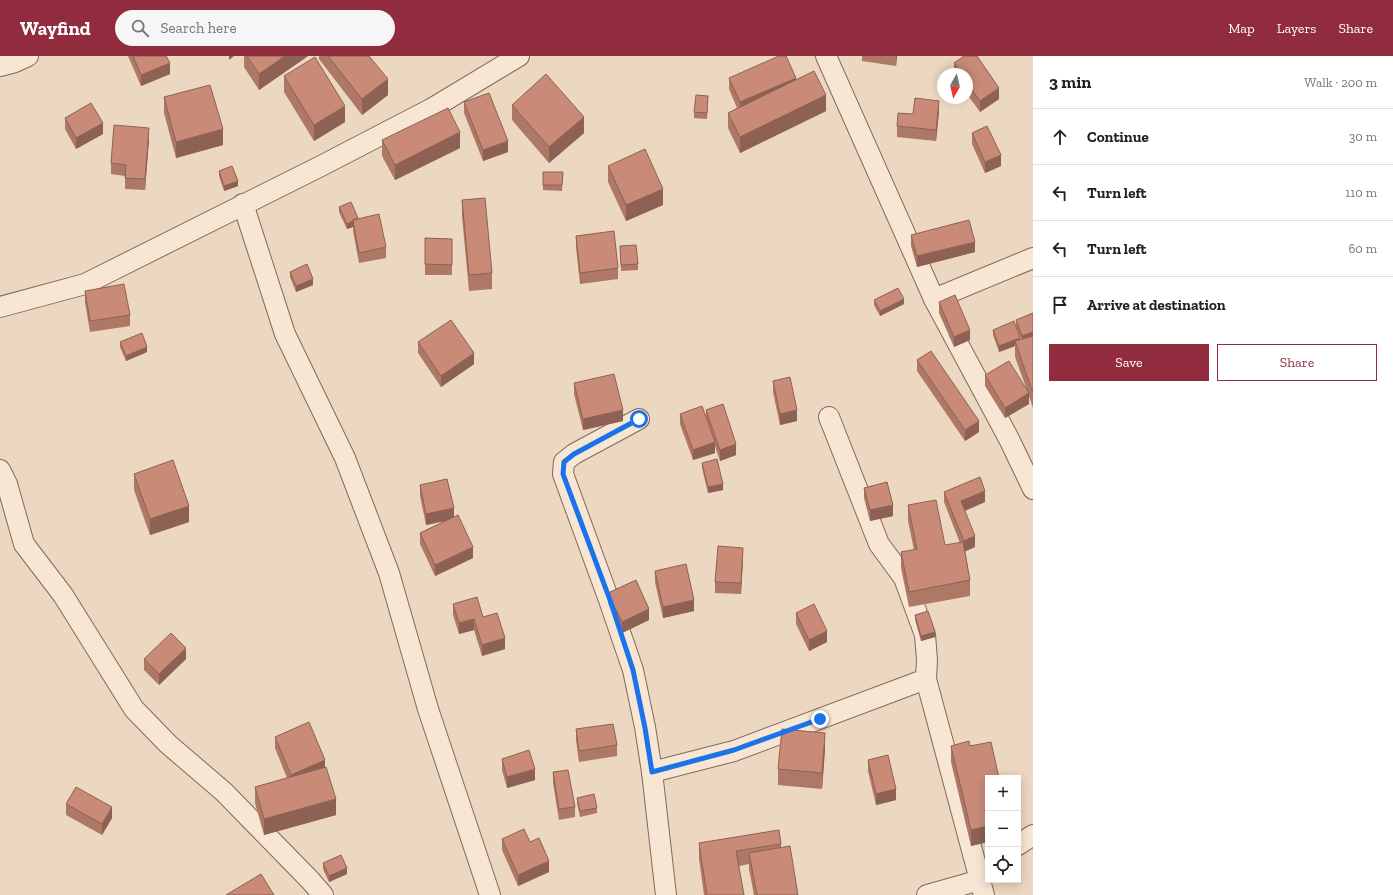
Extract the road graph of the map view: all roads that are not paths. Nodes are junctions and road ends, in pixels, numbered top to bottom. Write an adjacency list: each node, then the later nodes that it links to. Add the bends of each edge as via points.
1 (28, 56): 4 (street)
2 (519, 56): 5 (street, via 431,108)
3 (826, 56): 7 (street)
4 (0, 66)
5 (243, 204): 8 (street, via 85,284); 19 (street, via 285,334 345,458 389,573 428,709)
6 (1033, 258): 7 (street)
7 (934, 299): 12 (street, via 1009,439)
8 (0, 307)
9 (829, 417): 13 (street, via 879,544 904,578 925,635)
10 (639, 419): 14 (street, via 574,454 564,462 563,474 633,670)
11 (0, 470): 18 (street, via 7,484 24,544 63,595 134,709 168,744 224,792)
12 (1033, 490)
13 (926, 679): 14 (street, via 734,750); 17 (street)
14 (652, 772): 20 (street)
15 (1033, 835): 16 (street)
16 (1021, 843)
17 (983, 879): 21 (street)
18 (323, 895)
19 (490, 895)
20 (666, 895)
21 (927, 895)

